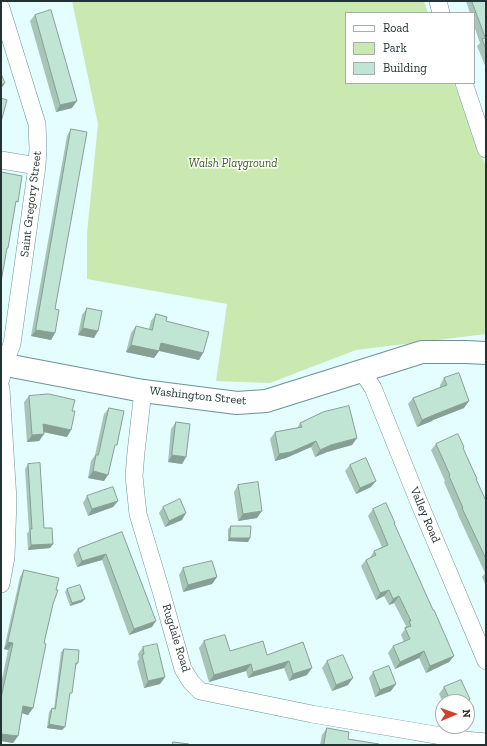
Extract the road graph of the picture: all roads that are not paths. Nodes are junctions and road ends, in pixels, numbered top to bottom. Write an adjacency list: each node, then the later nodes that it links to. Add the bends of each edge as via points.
1 (438, 1): 3 (street)
2 (1, 8): 7 (street, Saint Gregory Street, via 37,124)
3 (441, 12)
4 (464, 84): 5 (street)
5 (486, 149)
6 (1, 160): 7 (street)
7 (37, 166): 9 (street, Saint Gregory Street, via 12,344)
8 (486, 353): 10 (main road, Washington Street, via 422,352)
9 (2, 369): 12 (main road, Washington Street)
10 (362, 371): 12 (main road, Washington Street, via 266,401 237,403); 15 (street, Valley Road, via 373,388)
11 (1, 388): 13 (street, via 8,500)
12 (143, 391): 16 (street, Rugdale Road, via 134,476 138,514 183,668 191,682 200,691 297,711)
13 (4, 556): 14 (street)
14 (1, 584)
15 (486, 661)
16 (486, 742)

